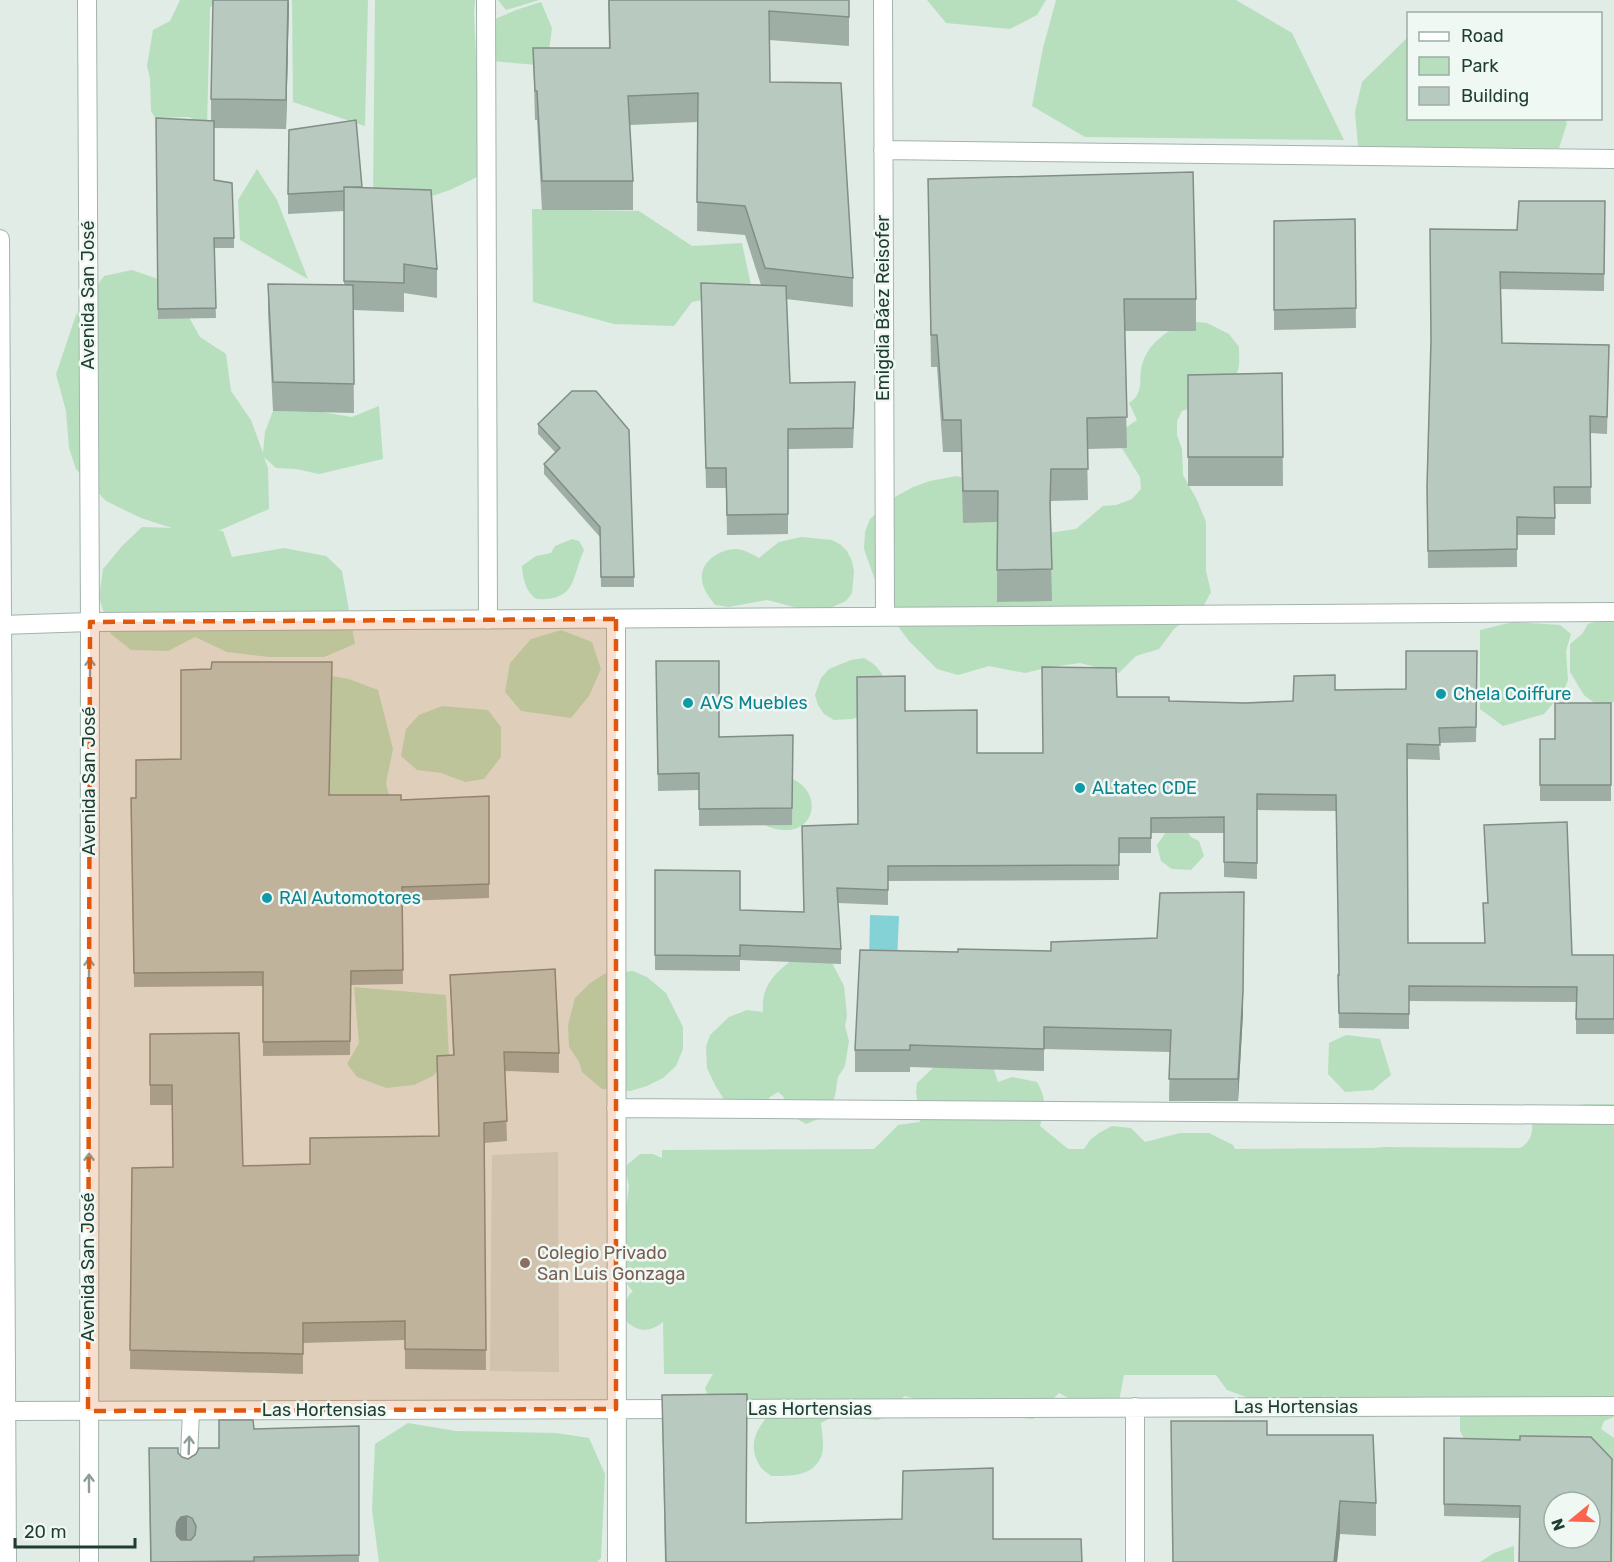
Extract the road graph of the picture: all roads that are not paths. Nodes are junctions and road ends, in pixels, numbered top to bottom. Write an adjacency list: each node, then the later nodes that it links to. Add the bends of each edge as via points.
1 (87, 0): 11 (street, Avenida San José)
2 (486, 0): 10 (street)
3 (883, 0): 4 (street, Emigdia Báez Reisofer)
4 (883, 150): 5 (street); 8 (street, Emigdia Báez Reisofer)
5 (1614, 159)
6 (0, 239): 12 (street)
7 (1614, 612): 8 (street)
8 (885, 616): 9 (street)
9 (616, 619): 10 (street); 14 (street)
10 (488, 620): 11 (street)
11 (90, 622): 12 (street); 20 (street, Avenida San José, one-way to 11)
12 (2, 625): 13 (street)
13 (1, 873): 19 (street)
14 (616, 1108): 15 (street); 18 (street)
15 (1614, 1115)
16 (1614, 1406): 17 (street, Las Hortensias)
17 (1135, 1407): 18 (street, Las Hortensias); 26 (street)
18 (616, 1409): 21 (street, Las Hortensias); 25 (street)
19 (6, 1411): 20 (street, Las Hortensias); 23 (street)
20 (88, 1411): 21 (street, Las Hortensias); 24 (street, Avenida San José, one-way to 20)
21 (191, 1411): 22 (lane, one-way to 21)
22 (188, 1480)
23 (7, 1562)
24 (89, 1562)
25 (617, 1562)
26 (1135, 1562)

